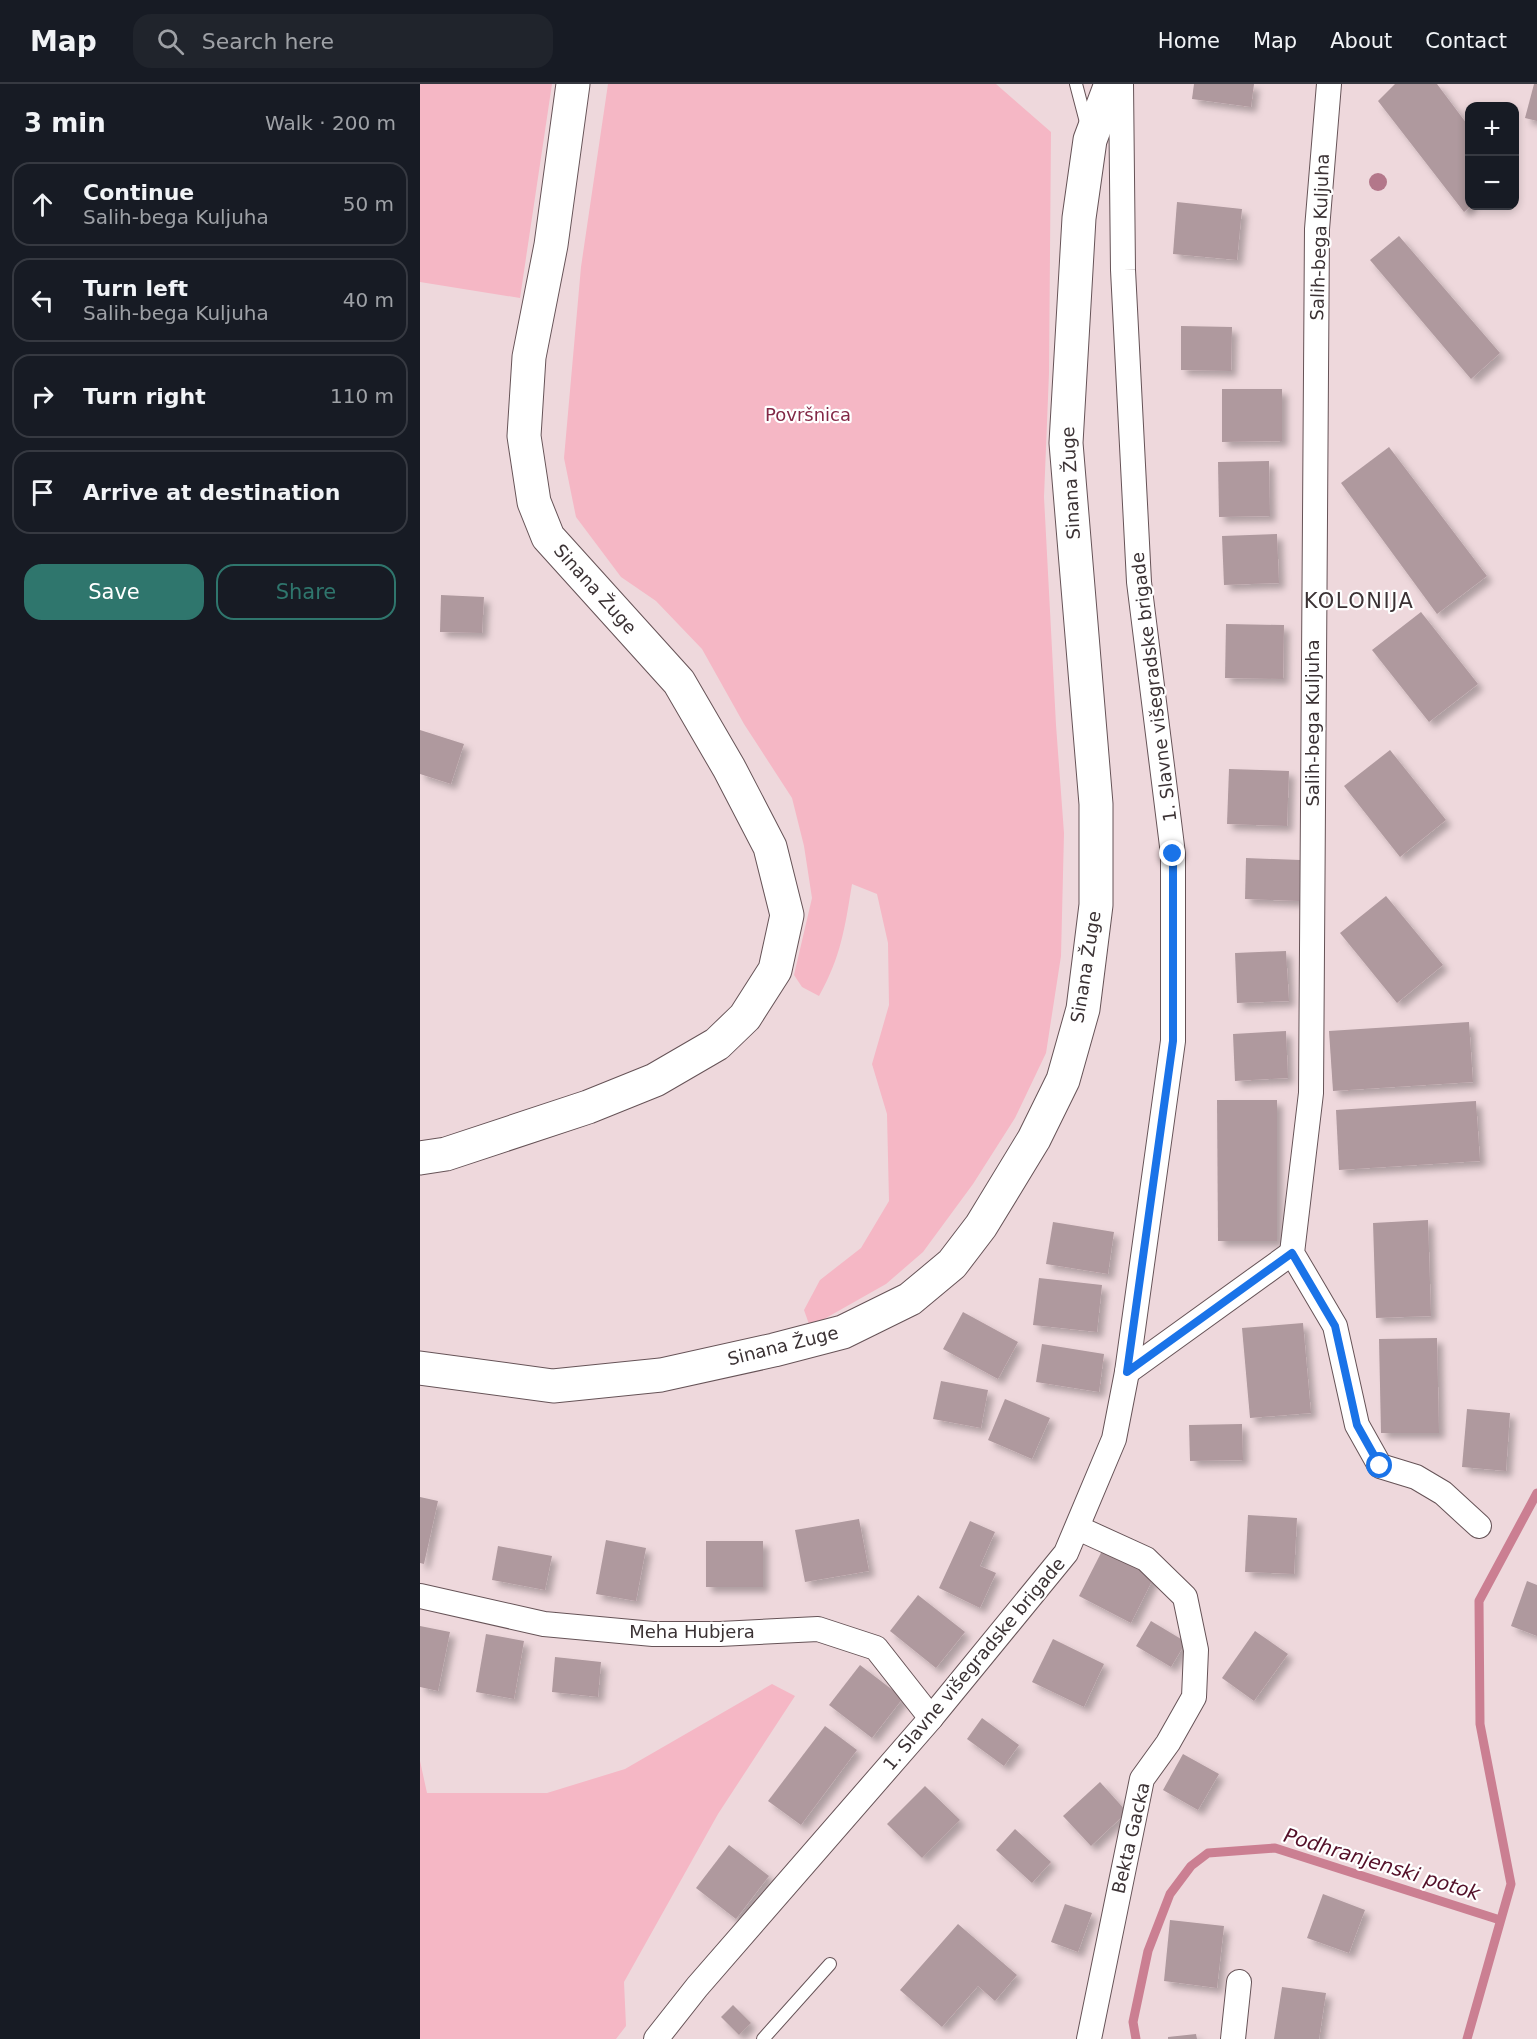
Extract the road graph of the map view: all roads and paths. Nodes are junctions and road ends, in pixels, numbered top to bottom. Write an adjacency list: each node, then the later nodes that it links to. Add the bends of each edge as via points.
1 (573, 84): 7 (main road, Sinana Žuge, via 551,245 529,357 524,436 534,502 548,537 680,682 770,847 787,915 775,970 746,1017 717,1044 655,1080 588,1107 446,1154)
2 (1076, 84): 6 (lane)
3 (1111, 84): 6 (main road, Sinana Žuge)
4 (1121, 84): 10 (street, 1. Slavne višegradske brigade, via 1123,270 1139,582 1173,854 1173,1041)
5 (1329, 84): 8 (street, Salih-bega Kuljuha, via 1317,229 1311,1094)
6 (1090, 140): 9 (main road, Sinana Žuge, via 1079,218 1066,442 1096,804 1096,905 1083,1009 1063,1080 1034,1139 981,1226 952,1264 910,1299 843,1332 661,1375 553,1386)
7 (420, 1158)
8 (1292, 1253): 10 (street); 11 (street, via 1335,1326 1357,1425 1380,1466 1416,1477 1443,1493)
9 (420, 1368)
10 (1127, 1372): 12 (street, 1. Slavne višegradske brigade, via 1114,1439)
11 (1479, 1526)
12 (1078, 1528): 14 (street, 1. Slavne višegradske brigade, via 1066,1553); 19 (street, Bekta Gacka, via 1146,1559 1185,1597 1196,1650 1194,1697 1142,1779)
13 (420, 1596): 14 (street, Meha Hubjera, via 544,1624 642,1633 818,1629 876,1648)
14 (931, 1718): 17 (street, 1. Slavne višegradske brigade, via 697,1987)
15 (830, 1964): 18 (lane)
16 (1239, 1982): 20 (street)
17 (665, 2036)
18 (763, 2039)
19 (1089, 2039)
20 (1233, 2039)

